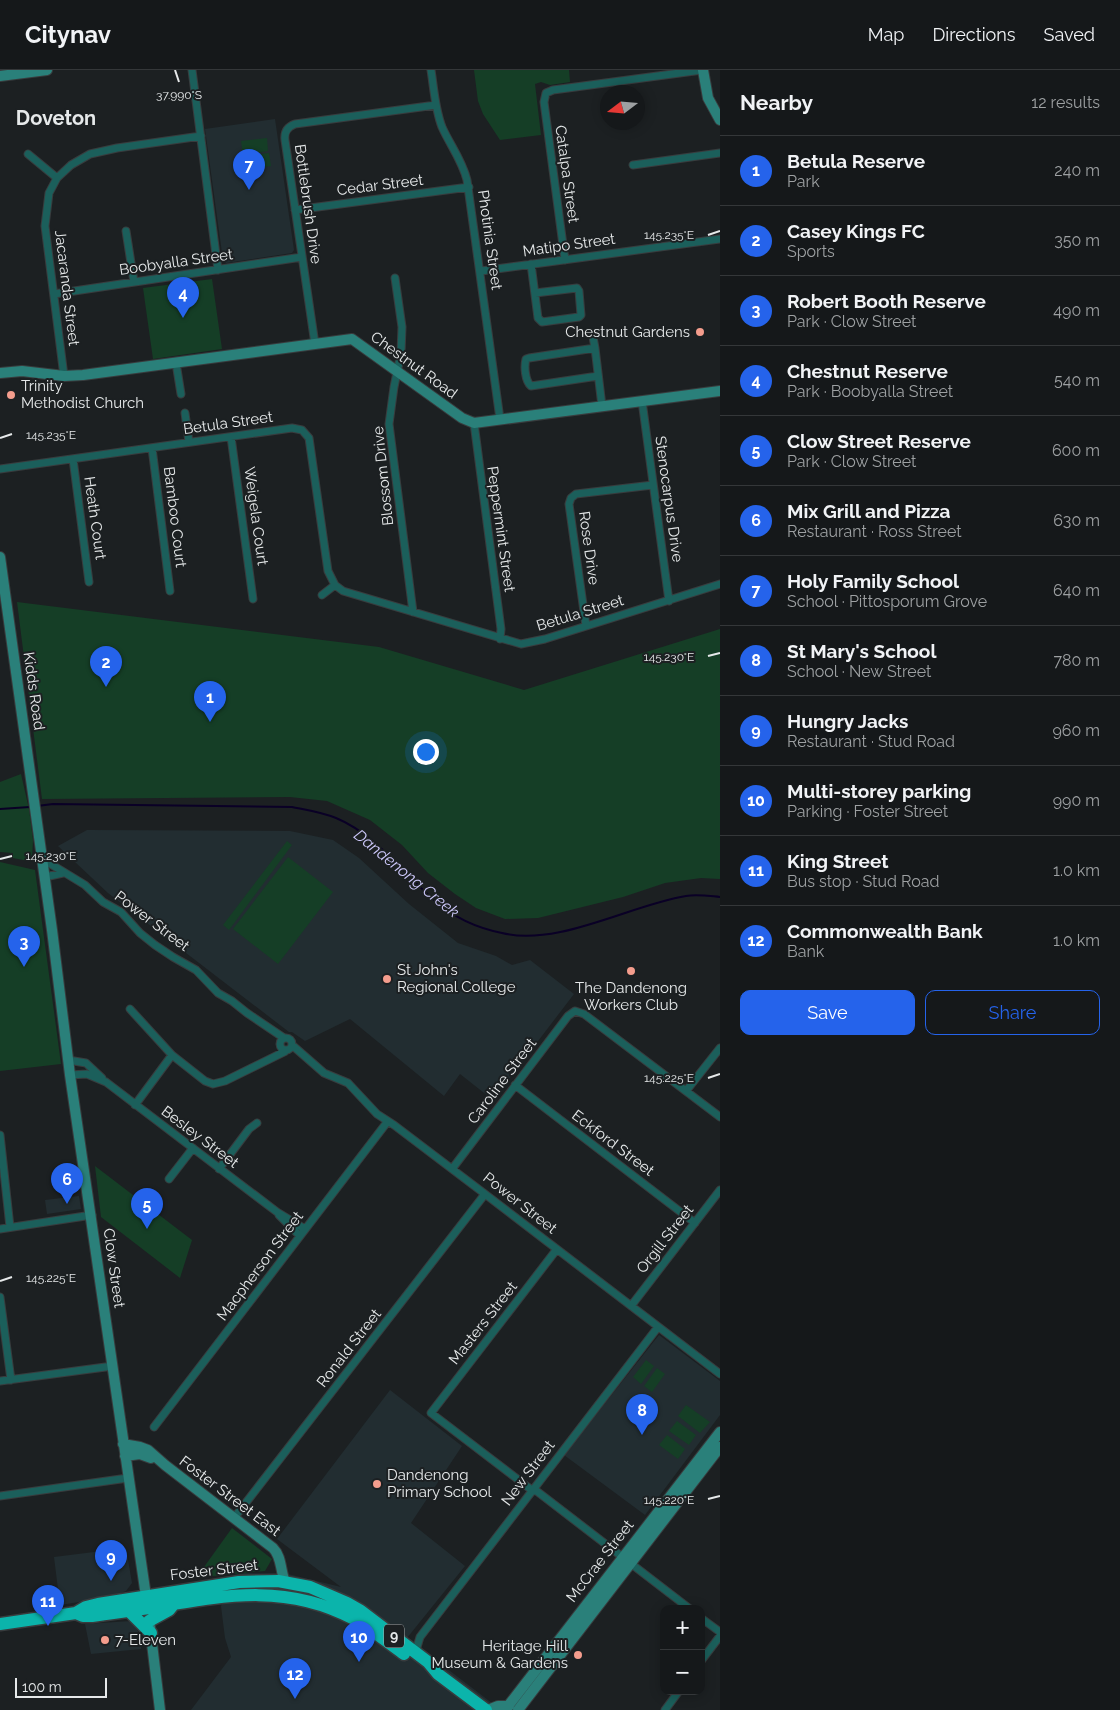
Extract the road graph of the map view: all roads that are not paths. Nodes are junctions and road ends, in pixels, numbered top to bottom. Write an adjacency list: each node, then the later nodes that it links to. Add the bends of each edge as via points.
1 (48, 70): 5 (main road)
2 (192, 70): 8 (street)
3 (431, 70): 6 (street, Photinia Street)
4 (702, 70): 7 (main road, via 708,98); 18 (street, Catalpa Street, via 546,93 544,102)
5 (0, 76)
6 (436, 105): 13 (street, Photinia Street, via 442,127 463,166); 14 (street, Bottlebrush Drive, via 290,126 284,137)
7 (720, 120)
8 (201, 136): 12 (street, Jacaranda Street, via 90,154); 20 (street)
9 (720, 153): 11 (street)
10 (28, 154): 12 (street)
11 (633, 165)
12 (57, 178): 25 (street, Jacaranda Street, via 49,193 45,226)
13 (469, 187): 14 (street, Cedar Street); 21 (street, Photinia Street)
14 (295, 210): 17 (street, Bottlebrush Drive)
15 (126, 231): 23 (street)
16 (720, 239): 18 (street, Matipo Street)
17 (302, 257): 20 (street, Boobyalla Street); 27 (street, Bottlebrush Drive)
18 (565, 260): 19 (street, Matipo Street)
19 (531, 264): 21 (street, Matipo Street); 24 (street)
20 (218, 270): 23 (street, Boobyalla Street)
21 (481, 271): 39 (street, Photinia Street)
22 (395, 278): 30 (street, Blossom Drive, via 402,327)
23 (134, 282): 25 (street, Boobyalla Street)
24 (534, 293): 24 (street, via 540,322 581,315 577,288)
25 (54, 294): 32 (street, Jacaranda Street)
26 (593, 337): 28 (street)
27 (315, 344): 29 (main road, Chestnut Road); 30 (main road, Chestnut Road, via 352,339)
28 (595, 348): 33 (street); 33 (street, via 529,358 525,363 531,386)
29 (176, 363): 32 (main road, Chestnut Road); 35 (street)
30 (398, 371): 40 (main road, Chestnut Road, via 462,418); 55 (street, Blossom Drive, via 389,424)
31 (0, 373): 32 (main road, Chestnut Road, via 22,371)
32 (64, 376)
33 (598, 376): 37 (street)
34 (720, 391): 36 (main road)
35 (181, 394)
36 (642, 401): 37 (main road); 46 (street, Stenocarpus Drive)
37 (602, 406): 39 (main road)
38 (185, 413): 42 (street)
39 (500, 420): 40 (main road)
40 (474, 423): 57 (street, Peppermint Street)
41 (231, 436): 42 (street, Betula Street); 50 (street, Betula Street, via 292,428 302,430 309,438 328,572); 53 (street, Weigela Court)
42 (189, 442): 43 (street, Betula Street)
43 (152, 448): 44 (street, Betula Street); 51 (street, Bamboo Court)
44 (73, 459): 45 (street, Betula Street); 48 (street, Heath Court)
45 (0, 469)
46 (653, 484): 54 (street, Stenocarpus Drive); 56 (street, Rose Drive, via 576,494 571,498 569,504)
47 (0, 557): 58 (main road, Kidds Road)
48 (89, 582)
49 (720, 584): 54 (street, Betula Street)
50 (335, 585): 52 (street); 55 (street, Betula Street, via 343,591)
51 (170, 591)
52 (322, 595)
53 (253, 599)
54 (669, 600): 56 (street, Betula Street)
55 (413, 612): 57 (street, Betula Street)
56 (586, 626): 57 (street, Betula Street, via 526,644)
57 (500, 639)
58 (38, 830): 59 (main road, Clow Street)
59 (43, 864): 60 (street, Power Street, via 49,863); 61 (main road, Clow Street)
60 (63, 873): 61 (street); 63 (street, Power Street, via 121,912 156,946 196,970 218,993 270,1029)
61 (45, 877): 66 (main road, Clow Street)
62 (130, 1008): 65 (street)
63 (285, 1046): 65 (street, via 269,1059 213,1084); 73 (street, Power Street, via 305,1056 329,1076 353,1086 371,1109)
64 (720, 1048): 70 (street)
65 (172, 1056): 71 (street)
66 (68, 1060): 67 (main road, Clow Street); 68 (street, Besley Street, via 86,1063)
67 (70, 1075): 68 (street, Besley Street, via 87,1074); 83 (main road, Clow Street)
68 (106, 1082): 71 (street, Besley Street)
69 (515, 1085): 70 (street, Caroline Street, via 575,1011 584,1014); 78 (street, Caroline Street); 84 (street, Eckford Street)
70 (686, 1091): 72 (street)
71 (135, 1105): 76 (street, Besley Street)
72 (720, 1117)
73 (388, 1121): 78 (street, Power Street); 87 (street, Macpherson Street)
74 (257, 1123): 77 (street)
75 (0, 1135): 85 (street)
76 (193, 1148): 77 (street, Besley Street); 79 (street)
77 (219, 1169): 82 (street, Besley Street)
78 (452, 1169): 81 (street, Power Street)
79 (169, 1180)
80 (720, 1190): 84 (street, Orgill Street)
81 (485, 1194): 89 (street, Power Street); 106 (street, Ronald Street)
82 (277, 1212): 87 (street, Besley Street); 88 (street, Besley Street)
83 (92, 1215): 85 (street); 93 (main road, Clow Street)
84 (695, 1223): 91 (street, Orgill Street)
85 (10, 1227): 86 (street)
86 (0, 1228)
87 (305, 1229): 88 (street, Macpherson Street)
88 (300, 1236): 97 (street, Macpherson Street)
89 (557, 1250): 91 (street, Power Street); 104 (street, Masters Street, via 431,1413)
90 (0, 1297): 95 (street)
91 (632, 1306): 92 (street, Power Street)
92 (658, 1327): 94 (street, Power Street); 104 (street, New Street)
93 (112, 1366): 95 (street); 99 (main road, Clow Street)
94 (720, 1374)
95 (11, 1380): 96 (street)
96 (0, 1381)
97 (154, 1427)
98 (720, 1432): 107 (main road, McCrae Street)
99 (123, 1444): 101 (main road, Clow Street); 102 (main road, Foster Street East, via 145,1449)
100 (720, 1447): 108 (main road, McCrae Street)
101 (125, 1456): 102 (main road, Foster Street East, via 142,1454); 103 (main road, Clow Street)
102 (165, 1466): 106 (main road, Foster Street East)
103 (128, 1478): 105 (street); 111 (main road, Clow Street)
104 (533, 1490): 107 (street); 121 (street, New Street)
105 (0, 1496)
106 (234, 1518): 109 (main road, Foster Street East, via 276,1551)
107 (623, 1556): 108 (street); 127 (main road, McCrae Street)
108 (631, 1564): 113 (street); 127 (main road, McCrae Street)
109 (285, 1582): 110 (highway, Foster Street / 9, via 316,1588); 111 (highway, Foster Street / 9, via 223,1583)
110 (330, 1595): 114 (highway); 122 (highway, Foster Street / 9, via 362,1611)
111 (147, 1602): 112 (highway, Foster Street / 9); 115 (highway, 9); 116 (highway, 9, via 86,1607); 119 (main road, Clow Street)
112 (174, 1603): 114 (highway, Foster Street / 9, via 268,1595 295,1598); 119 (highway)
113 (685, 1605)
114 (325, 1608): 125 (highway, Foster Street / 9, via 356,1620 425,1669)
115 (128, 1610): 116 (highway, 9, via 92,1616); 119 (highway)
116 (76, 1613): 118 (highway, 9)
117 (705, 1621): 120 (street)
118 (0, 1624)
119 (150, 1627): 128 (main road, Clow Street)
120 (720, 1634): 124 (street)
121 (420, 1637): 122 (street, New Street); 123 (street, New Street)
122 (406, 1645): 123 (highway, Foster Street / 9)
123 (416, 1653): 125 (highway, Foster Street / 9)
124 (705, 1655)
125 (438, 1674): 129 (highway, Foster Street / 9)
126 (676, 1695): 130 (street)
127 (511, 1709): 129 (main road, via 498,1706)
128 (160, 1710)
129 (487, 1710)
130 (665, 1710)

